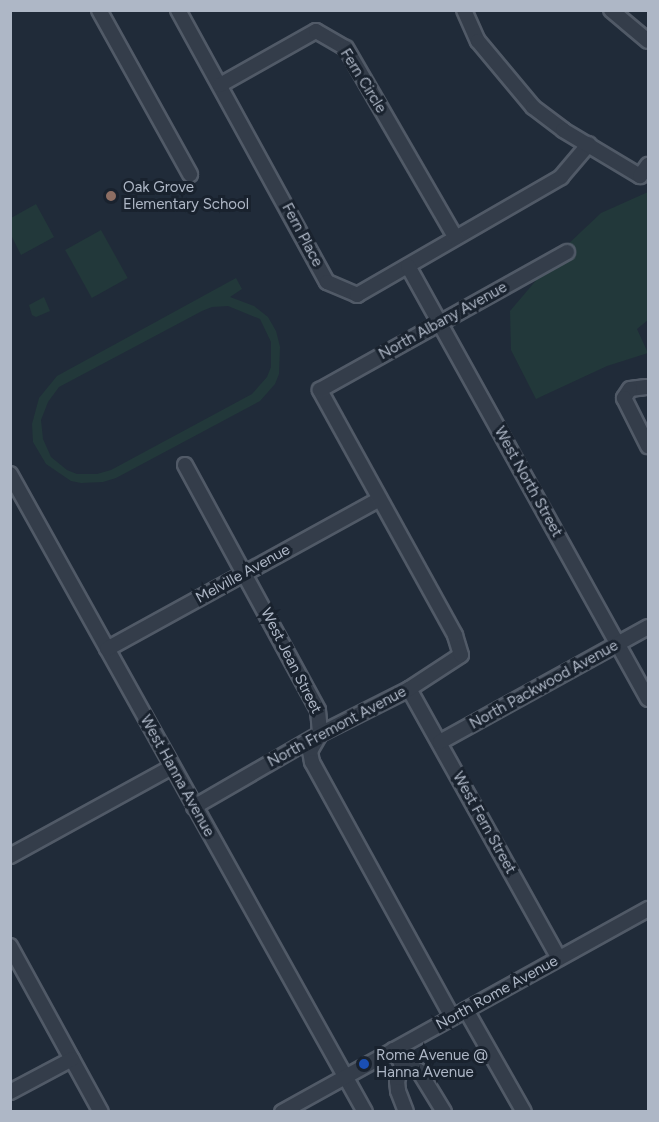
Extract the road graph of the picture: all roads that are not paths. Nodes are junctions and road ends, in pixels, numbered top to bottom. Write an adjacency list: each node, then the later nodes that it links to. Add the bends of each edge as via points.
1 (99, 10): 9 (street)
2 (178, 10): 6 (street, Fern Place)
3 (464, 10): 7 (street, via 478,41 533,106 563,130)
4 (611, 10): 5 (street)
5 (648, 41)
6 (220, 85): 10 (street, Fern Circle, via 316,31 346,48); 12 (street, Fern Place, via 327,282 357,294)
7 (589, 144): 8 (street, via 640,176); 10 (street, Fern Place, via 561,177)
8 (648, 165)
9 (190, 174)
10 (455, 237): 12 (street, Fern Place)
11 (567, 252): 13 (street, North Albany Avenue)
12 (408, 266): 13 (street, West North Street)
13 (440, 323): 18 (street, North Albany Avenue, via 320,390); 21 (street, West North Street)
14 (648, 389): 15 (street, via 630,389 624,398)
15 (648, 446)
16 (185, 465): 19 (street, West Jean Street)
17 (10, 474): 22 (street, West Hanna Avenue)
18 (380, 499): 19 (street, Melville Avenue); 23 (street, North Fremont Avenue, via 455,635 461,655)
19 (246, 573): 22 (street, Melville Avenue); 25 (street, West Jean Street, via 318,710)
20 (648, 627): 21 (street, North Packwood Avenue)
21 (618, 644): 24 (street, West North Street); 26 (street, North Packwood Avenue)
22 (107, 649): 27 (street, West Hanna Avenue)
23 (409, 689): 25 (street, North Fremont Avenue); 26 (street, West Fern Street)
24 (648, 699)
25 (320, 734): 28 (street, North Fremont Avenue); 34 (street, West Jean Street, via 310,751 312,762)
26 (440, 742): 32 (street, West Fern Street)
27 (172, 767): 28 (street, West Hanna Avenue); 29 (street)
28 (194, 807): 38 (street, West Hanna Avenue)
29 (10, 856)
30 (648, 909): 32 (street, North Rome Avenue)
31 (10, 946): 36 (street)
32 (559, 958): 33 (street, North Rome Avenue)
33 (466, 1010): 34 (street, North Rome Avenue); 45 (street)
34 (452, 1017): 35 (street, North Rome Avenue)
35 (393, 1050): 37 (street); 38 (street, North Rome Avenue)
36 (72, 1059): 39 (street); 40 (street)
37 (402, 1064): 43 (street, via 397,1082); 44 (street, via 419,1071)
38 (344, 1077): 41 (street, North Rome Avenue); 42 (street, West Hanna Avenue)
39 (10, 1092)
40 (101, 1112)
41 (282, 1112)
42 (365, 1112)
43 (406, 1112)
44 (444, 1112)
45 (524, 1112)

